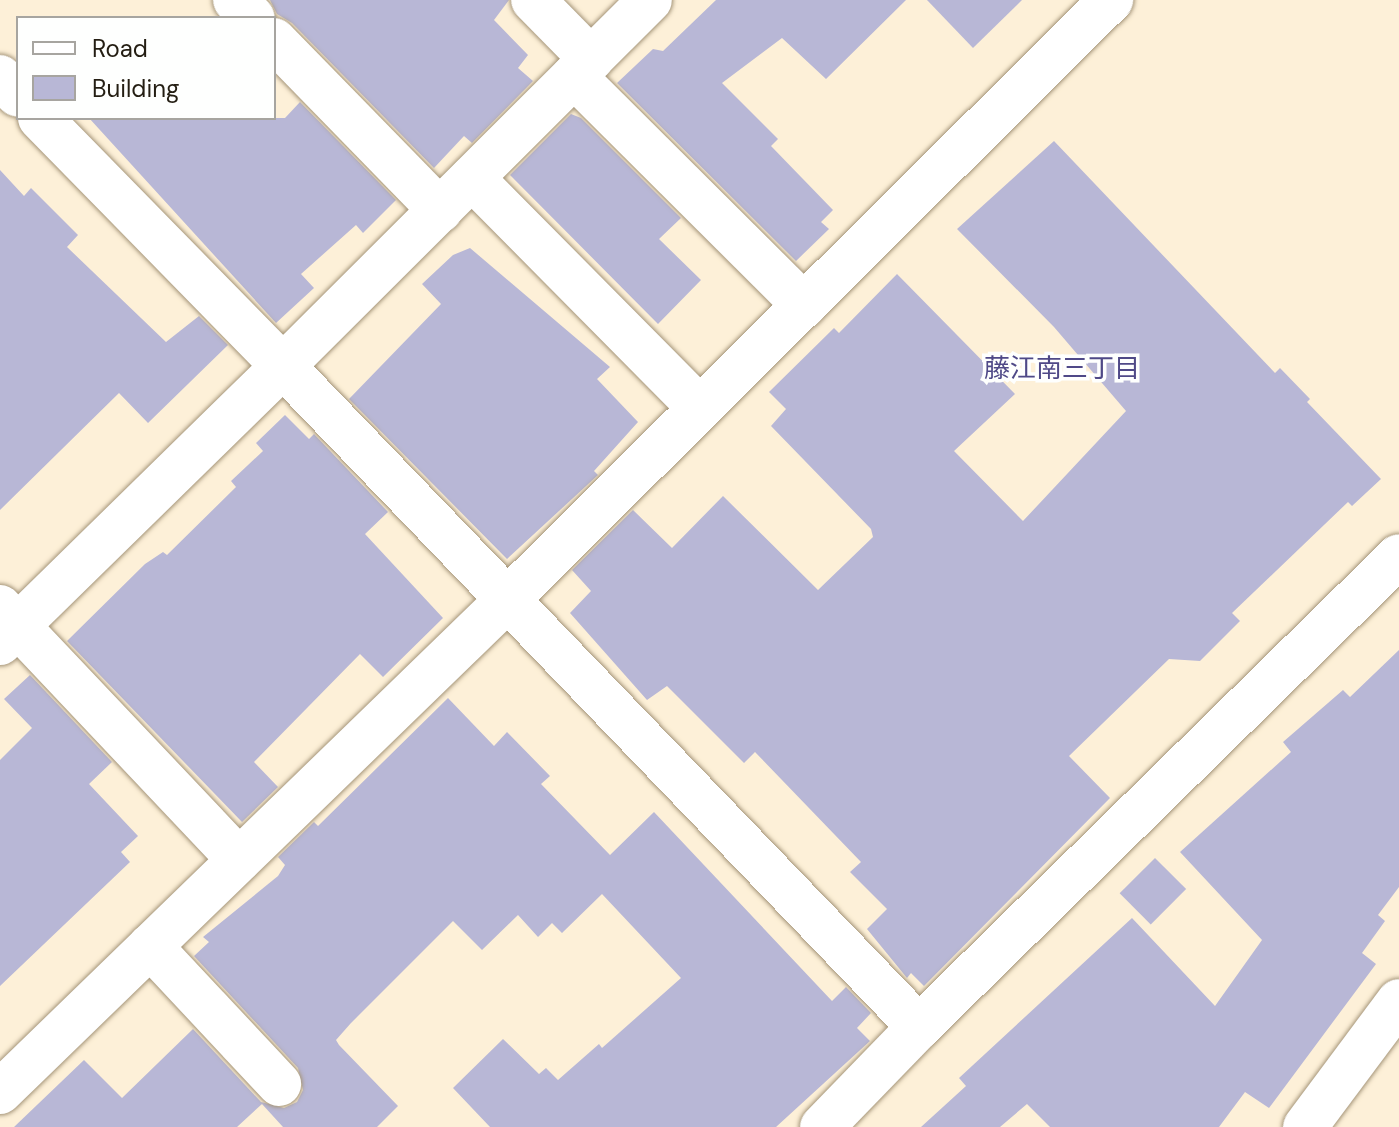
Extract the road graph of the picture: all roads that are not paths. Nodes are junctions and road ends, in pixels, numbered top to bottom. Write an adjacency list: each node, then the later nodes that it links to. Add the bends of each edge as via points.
1 (235, 0): 5 (street)
2 (533, 0): 7 (street)
3 (650, 0): 7 (street)
4 (1111, 0): 13 (street)
5 (251, 16)
6 (276, 42): 12 (street)
7 (583, 67): 11 (street); 13 (street)
8 (0, 77): 9 (street)
9 (16, 93)
10 (42, 120): 14 (street)
11 (472, 178): 12 (street); 15 (street)
12 (440, 210): 14 (street)
13 (804, 305): 15 (street)
14 (283, 366): 17 (street); 18 (street)
15 (700, 408): 17 (street)
16 (1399, 556): 22 (street)
17 (509, 598): 19 (street); 22 (street)
18 (6, 625): 19 (street)
19 (239, 860): 20 (street)
20 (150, 946): 23 (street); 24 (street)
21 (1399, 1001): 26 (street)
22 (919, 1027): 25 (street)
23 (279, 1084)
24 (0, 1092)
25 (822, 1127)
26 (1305, 1127)

